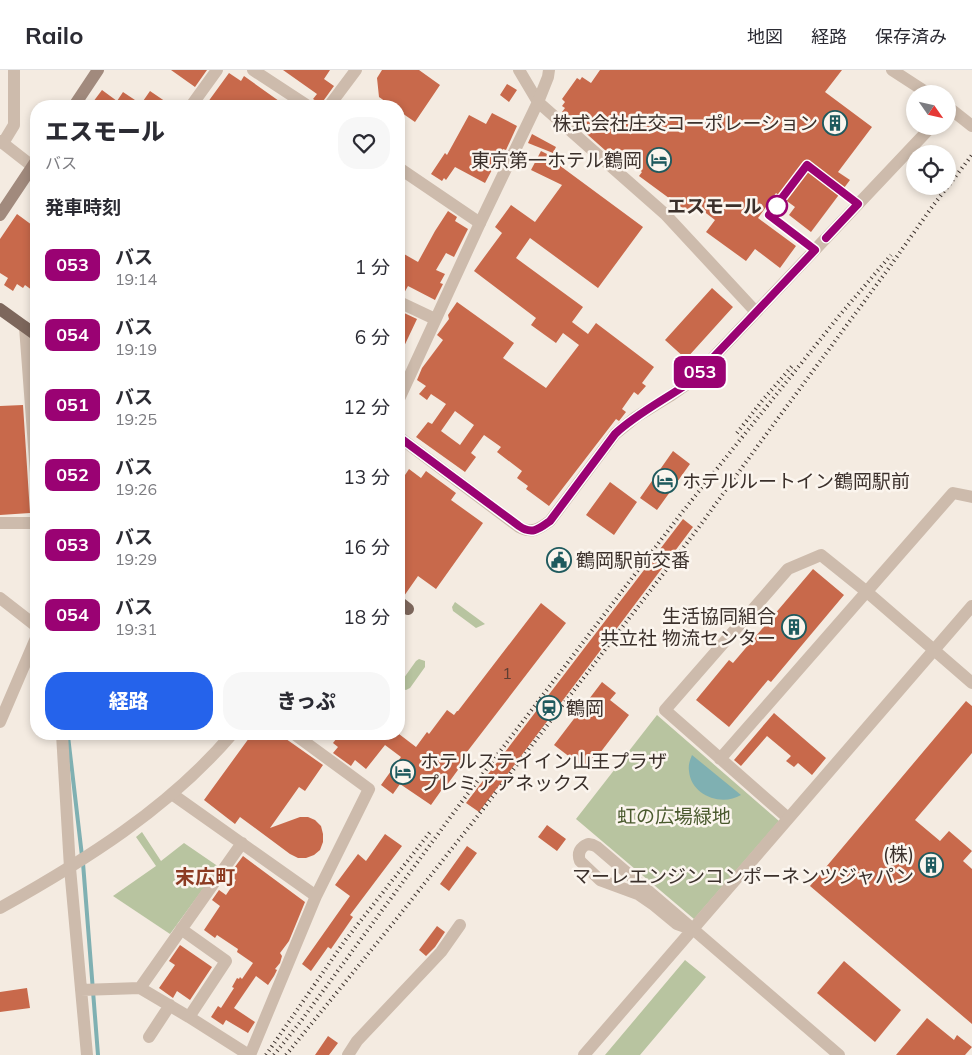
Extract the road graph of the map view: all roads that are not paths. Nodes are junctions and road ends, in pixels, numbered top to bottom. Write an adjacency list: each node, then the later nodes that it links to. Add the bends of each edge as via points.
1 (14, 70): 18 (street, via 14,125)
2 (98, 70): 10 (main road)
3 (217, 70): 11 (street)
4 (253, 70): 12 (street)
5 (356, 70): 13 (street)
6 (519, 70): 14 (street)
7 (549, 70): 14 (street)
8 (892, 70): 9 (street)
9 (915, 85)
10 (78, 100)
11 (195, 100)
12 (299, 100)
13 (334, 100)
14 (538, 102): 23 (street); 26 (street, via 665,214)
15 (956, 114): 16 (street)
16 (972, 126)
17 (923, 135): 26 (street)
18 (2, 142): 19 (street)
19 (30, 162)
20 (30, 172): 22 (main road)
21 (405, 172): 23 (street)
22 (0, 215)
23 (480, 223): 27 (street)
24 (405, 305): 27 (street)
25 (0, 309): 28 (main road)
26 (756, 312): 32 (street, via 690,382 615,434 550,521 534,531 519,526)
27 (435, 319): 30 (street)
28 (25, 327): 29 (main road); 31 (street)
29 (30, 331)
30 (405, 386)
31 (30, 393)
32 (405, 441)
33 (972, 497): 36 (street, via 953,494)
34 (30, 522): 35 (street)
35 (0, 524)
36 (867, 592): 40 (street); 47 (street); 47 (street, via 821,555 788,569 665,710)
37 (0, 598): 39 (street)
38 (972, 606): 40 (street)
39 (30, 621)
40 (934, 650): 42 (street); 49 (street)
41 (30, 652): 43 (street)
42 (972, 683)
43 (0, 722)
44 (62, 740): 51 (street)
45 (226, 740): 48 (street)
46 (302, 740): 52 (street, via 369,788)
47 (720, 759): 49 (street)
48 (172, 794): 50 (street); 51 (street)
49 (788, 818): 56 (street)
50 (242, 843): 52 (street); 55 (street)
51 (70, 868): 53 (street); 58 (street)
52 (316, 896): 63 (street)
53 (0, 908)
54 (460, 925): 64 (street, via 441,952 357,1041)
55 (181, 930): 57 (street); 60 (street, via 226,961)
56 (694, 930): 56 (street, via 678,924 638,894 600,880 580,861 581,848 588,844 597,846); 65 (street); 66 (street)
57 (140, 988): 58 (street); 59 (street)
58 (81, 990): 62 (street)
59 (170, 1005): 60 (street); 61 (street)
60 (190, 1017): 63 (street)
61 (149, 1037)
62 (87, 1055)
63 (249, 1055)
64 (348, 1055)
65 (584, 1055)
66 (839, 1055)

